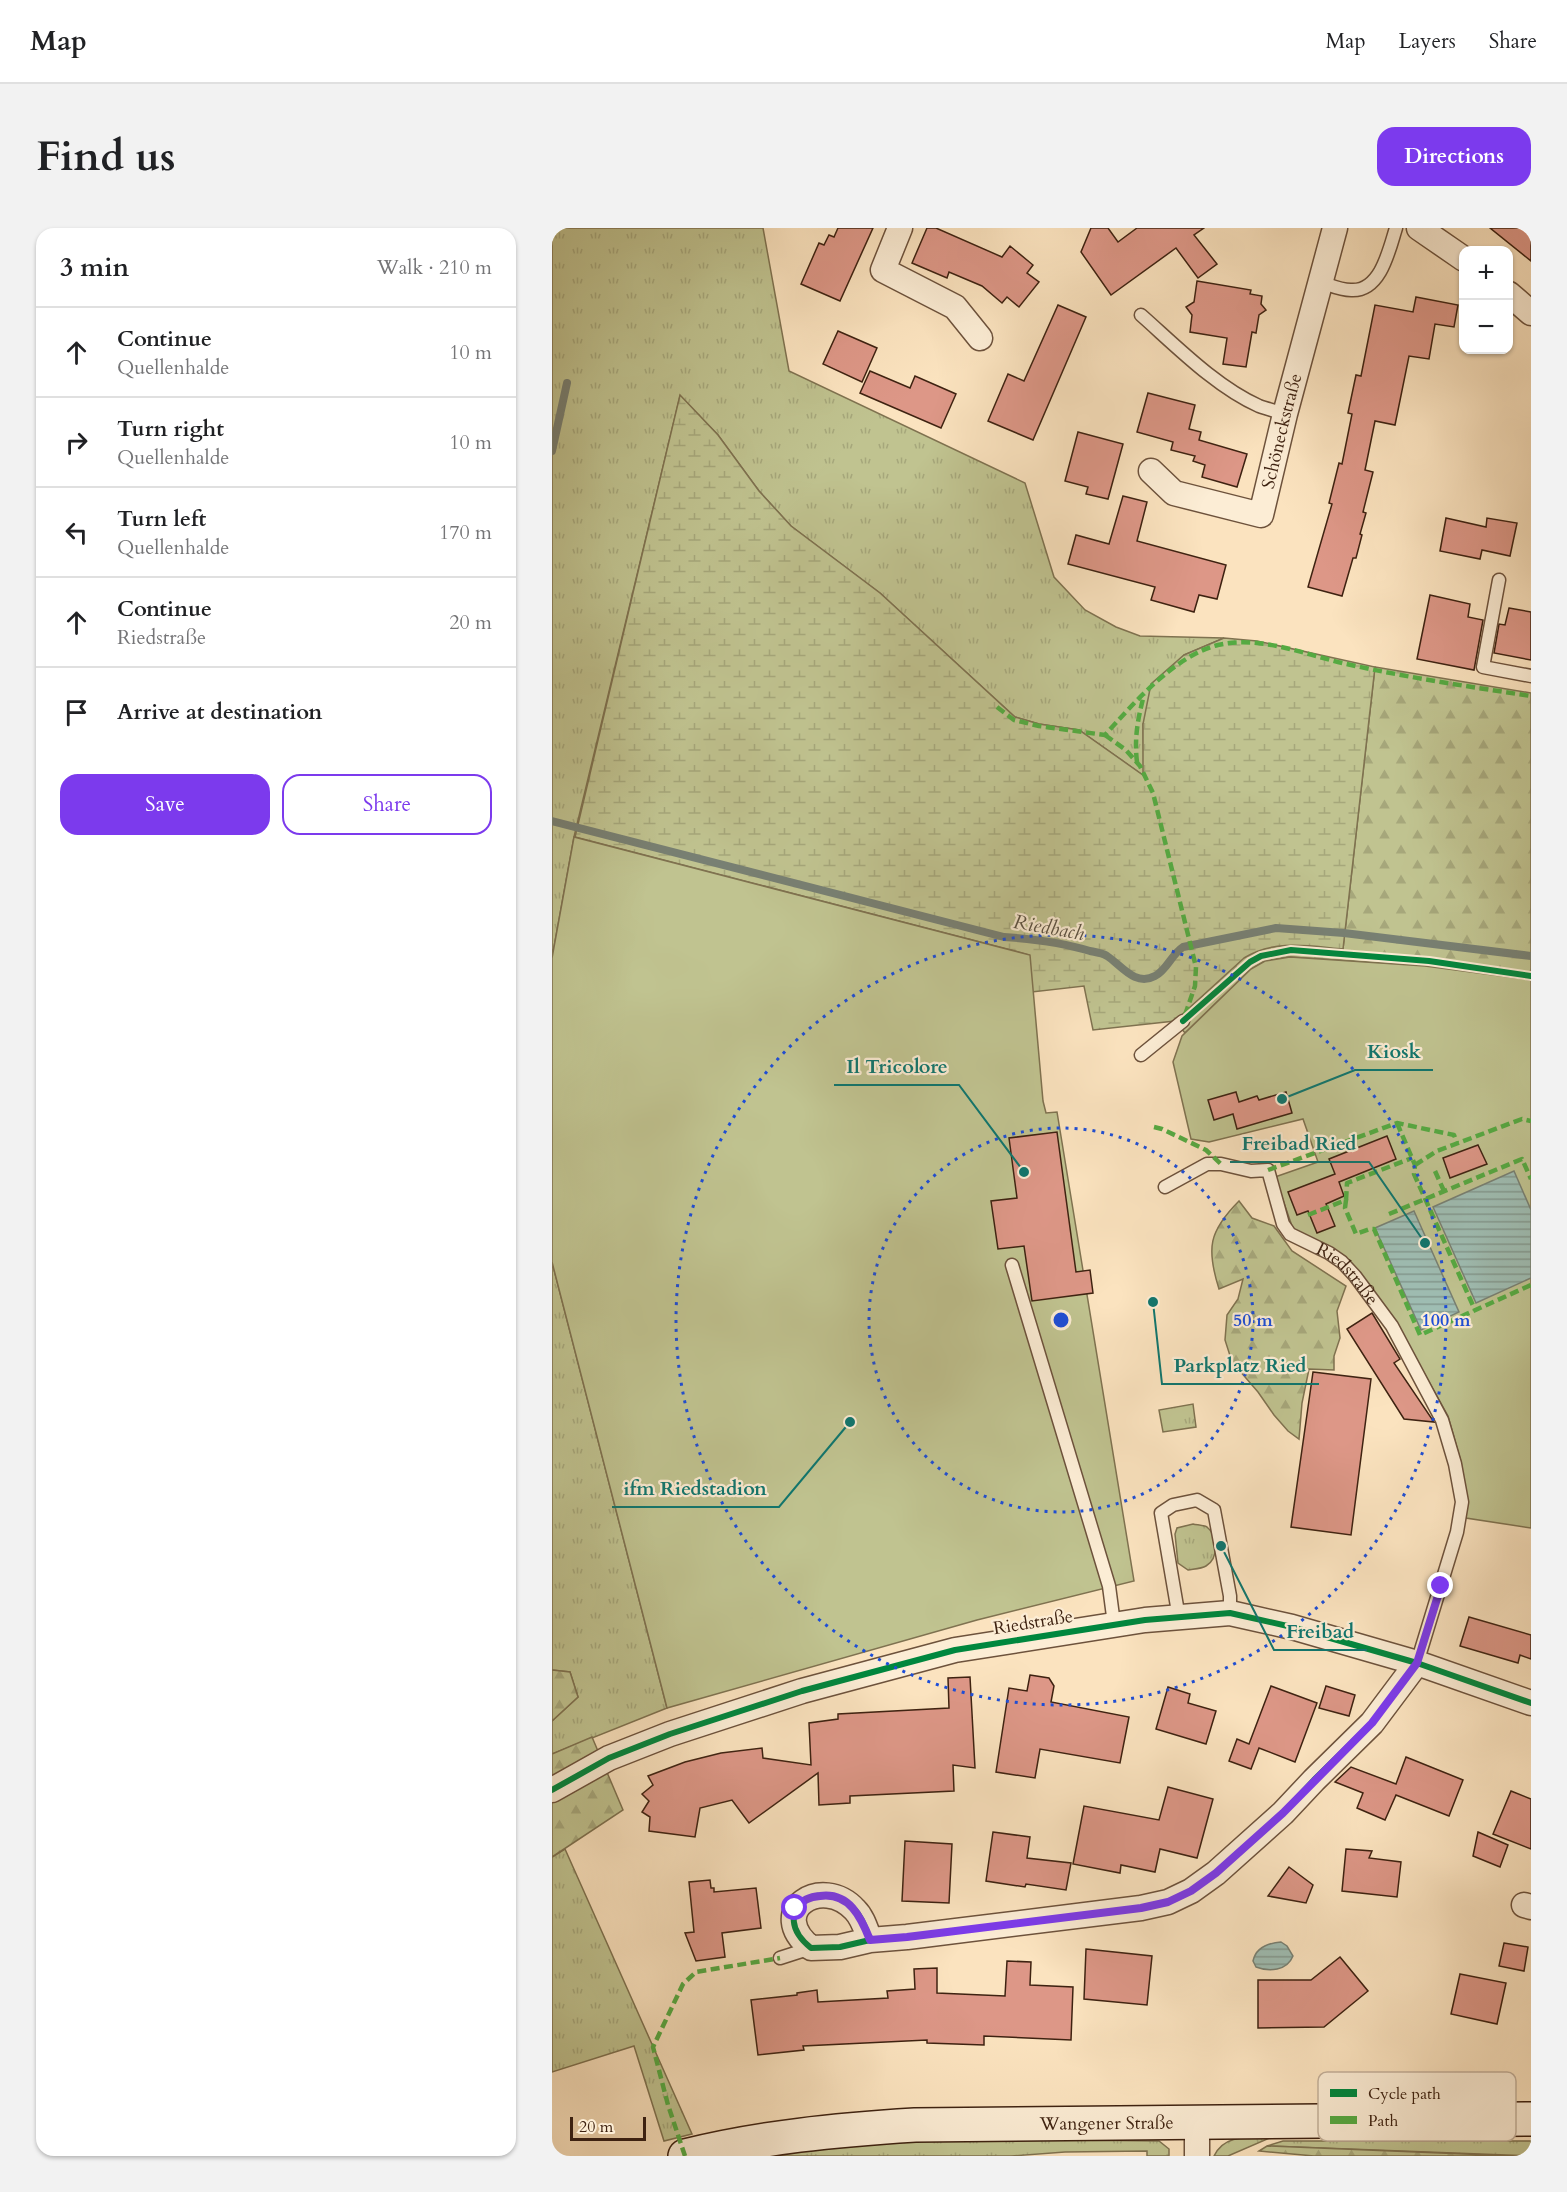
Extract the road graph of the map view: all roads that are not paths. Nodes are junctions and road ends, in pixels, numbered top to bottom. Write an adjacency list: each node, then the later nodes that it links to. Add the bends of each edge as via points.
1 (900, 228): 10 (street, via 883,270 955,307)
2 (1335, 228): 6 (street, Schöneckstraße)
3 (1396, 228): 6 (lane, via 1376,280 1365,288 1351,291)
4 (1419, 228): 5 (street)
5 (1459, 256)
6 (1320, 282): 11 (street, Schöneckstraße)
7 (1513, 297): 8 (street)
8 (1531, 313)
9 (1141, 315): 11 (lane, via 1236,393)
10 (980, 338)
11 (1285, 414): 12 (street, Schöneckstraße, via 1261,515 1174,493)
12 (1151, 471)
13 (1499, 580): 14 (lane, via 1483,667)
14 (1531, 676)
15 (1183, 1021): 16 (lane)
16 (1141, 1055)
17 (1165, 1187): 22 (lane, Riedstraße, via 1207,1164 1268,1170 1290,1234 1329,1253 1355,1276 1392,1326 1442,1420 1462,1502)
18 (1012, 1265): 21 (lane, via 1108,1586)
19 (1230, 1613): 20 (street, Riedstraße); 20 (lane, via 1214,1510 1197,1500 1173,1505 1161,1513); 22 (street, Riedstraße)
20 (1179, 1618): 21 (street, Riedstraße)
21 (1113, 1624): 24 (street, Riedstraße, via 955,1650 802,1690 609,1758)
22 (1417, 1663): 23 (street, Riedstraße); 25 (street, via 1372,1723 1283,1813 1191,1891 1168,1902 1141,1908)
23 (1531, 1703)
24 (552, 1790)
25 (870, 1940): 26 (street); 26 (street, via 862,1919 840,1897 813,1896 802,1900 793,1918 797,1935)
26 (811, 1948): 27 (lane)
27 (780, 1958)
28 (1516, 2119): 29 (main road, Wangener Straße)
29 (1531, 2119)
30 (1318, 2121): 31 (main road, Wangener Straße)
31 (1197, 2122): 32 (main road, Wangener Straße, via 915,2125 832,2130); 33 (street)
32 (685, 2156)
33 (1197, 2156)

